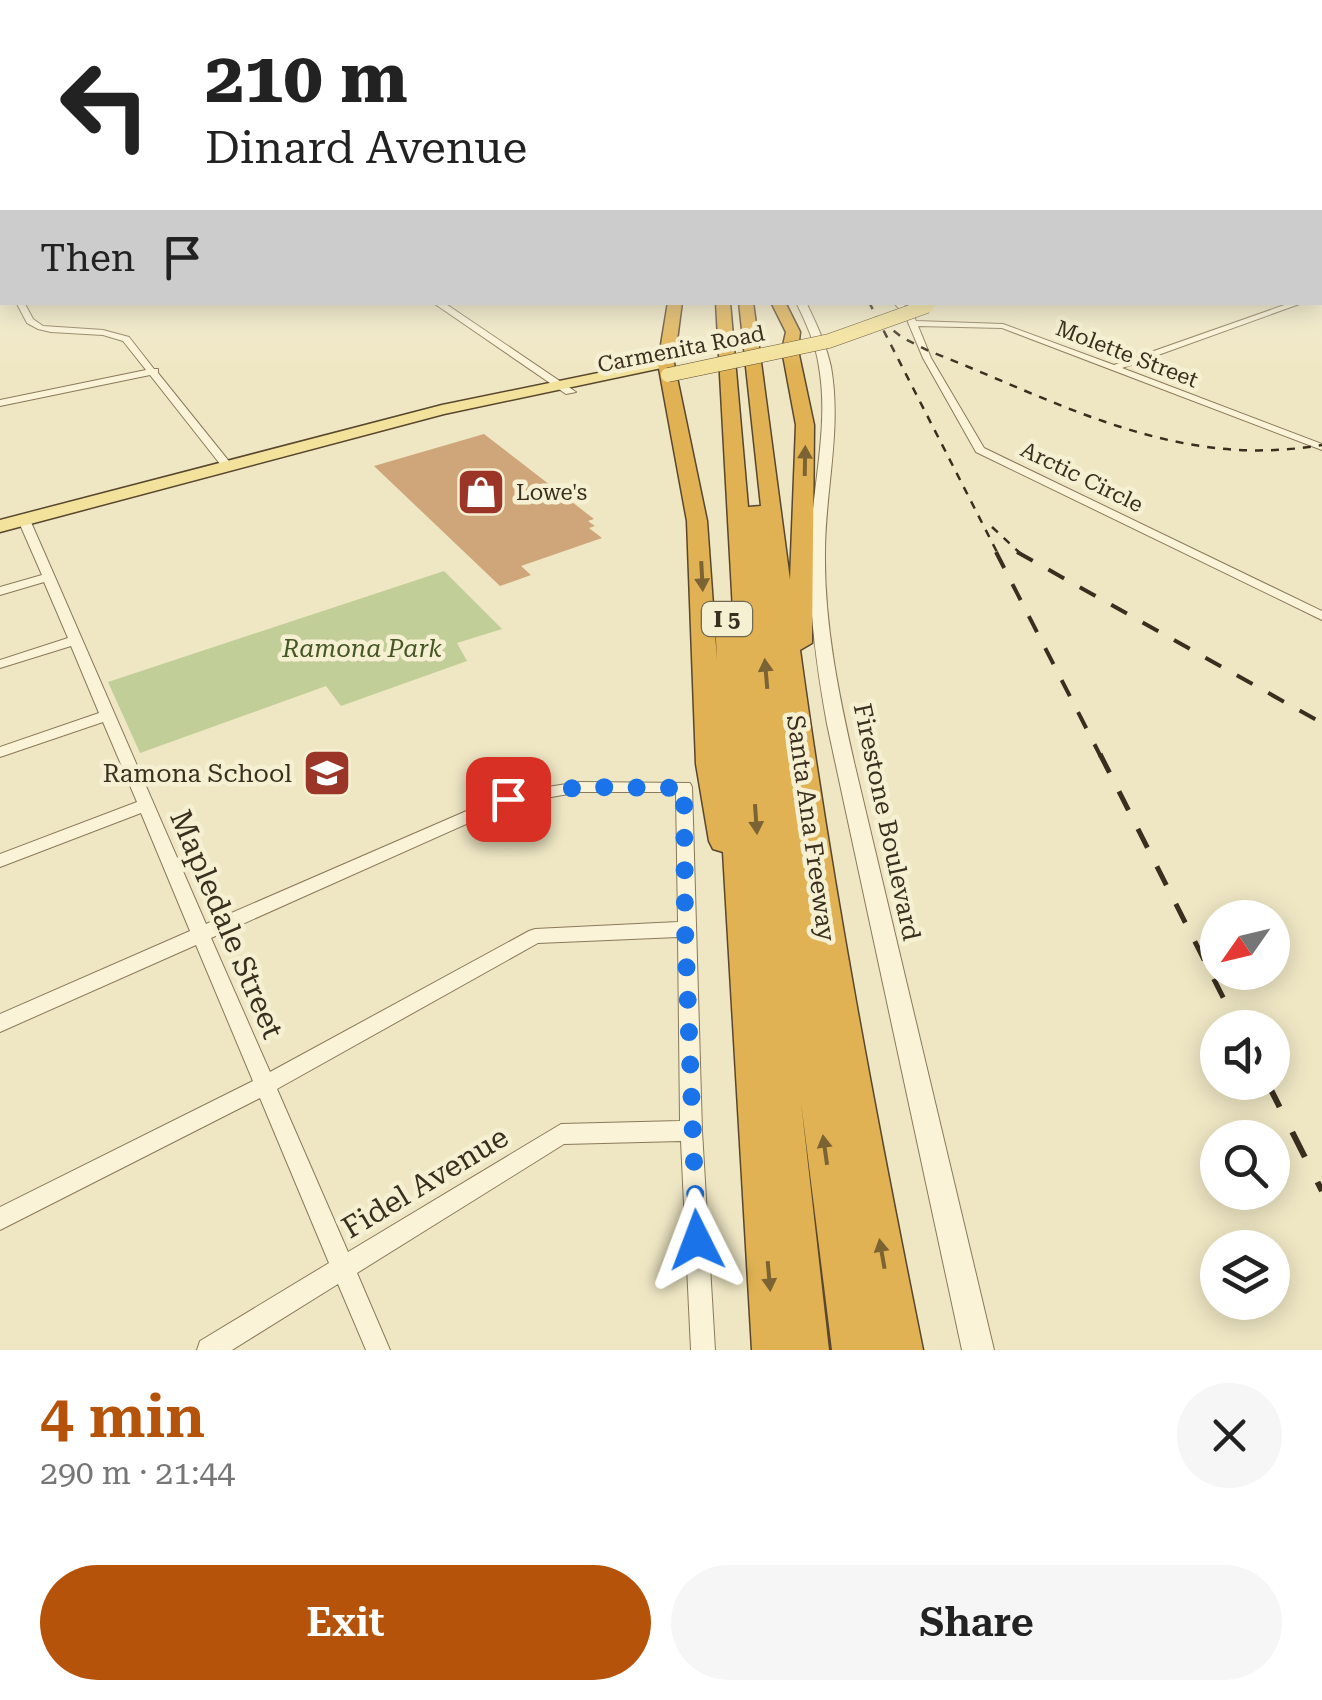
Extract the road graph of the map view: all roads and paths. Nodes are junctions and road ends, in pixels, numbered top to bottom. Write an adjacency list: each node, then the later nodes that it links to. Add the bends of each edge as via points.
1 (22, 305): 18 (street, via 42,327 116,334)
2 (445, 305): 19 (street)
3 (675, 305): 17 (highway)
4 (714, 305): 37 (highway, I 5)
5 (723, 305): 47 (highway, one-way to 47, via 757,832)
6 (735, 305): 48 (highway, one-way to 6, via 779,806)
7 (746, 305): 32 (highway, Santa Ana Freeway / I 5)
8 (780, 305): 15 (highway, via 793,332)
9 (802, 305): 50 (street, Firestone Boulevard, via 830,380 817,555 829,681)
10 (899, 305): 14 (street, Arctic Circle)
11 (901, 305): 15 (main road, Carmenita Road)
12 (928, 305): 15 (main road, Carmenita Road, bridge, via 866,330)
13 (1293, 305): 16 (street)
14 (914, 322): 16 (street, Molette Street, via 1003,326); 27 (street, Arctic Circle, via 980,450)
15 (791, 344): 17 (main road, Carmenita Road, bridge); 32 (highway, one-way to 15, via 807,708 798,626 805,424)
16 (1113, 368): 21 (street, Molette Street)
17 (667, 369): 19 (main road, Carmenita Road); 37 (highway, one-way to 37, via 697,521 710,764)
18 (154, 371): 20 (street); 22 (street)
19 (563, 388): 22 (main road, Carmenita Road)
20 (0, 404)
21 (1322, 447)
22 (228, 468): 23 (main road, Carmenita Road)
23 (24, 520): 24 (main road, Carmenita Road); 25 (street, Mapledale Street)
24 (0, 526)
25 (49, 577): 26 (street); 28 (street, Mapledale Street)
26 (0, 591)
27 (1322, 616)
28 (76, 640): 29 (street); 30 (street, Mapledale Street)
29 (0, 664)
30 (107, 715): 31 (street); 33 (street, Mapledale Street)
31 (0, 752)
32 (806, 803): 49 (highway, Santa Ana Freeway / I 5, one-way to 32)
33 (146, 805): 34 (street); 36 (street, Mapledale Street)
34 (0, 861)
35 (685, 929): 36 (street, via 684,788 580,787 508,799); 39 (street, via 534,936); 40 (street)
36 (200, 934): 38 (street); 39 (street, Mapledale Street)
37 (742, 935): 46 (highway, I 5, one-way to 46)
38 (0, 1023)
39 (266, 1086): 41 (street); 42 (street, Mapledale Street)
40 (691, 1130): 42 (street, Fidel Avenue, via 561,1134); 45 (street)
41 (0, 1220)
42 (343, 1267): 43 (street, Fidel Avenue); 44 (street, Mapledale Street)
43 (209, 1350)
44 (378, 1350)
45 (704, 1350)
46 (775, 1350)
47 (806, 1350)
48 (855, 1350)
49 (900, 1350)
50 (978, 1350)

